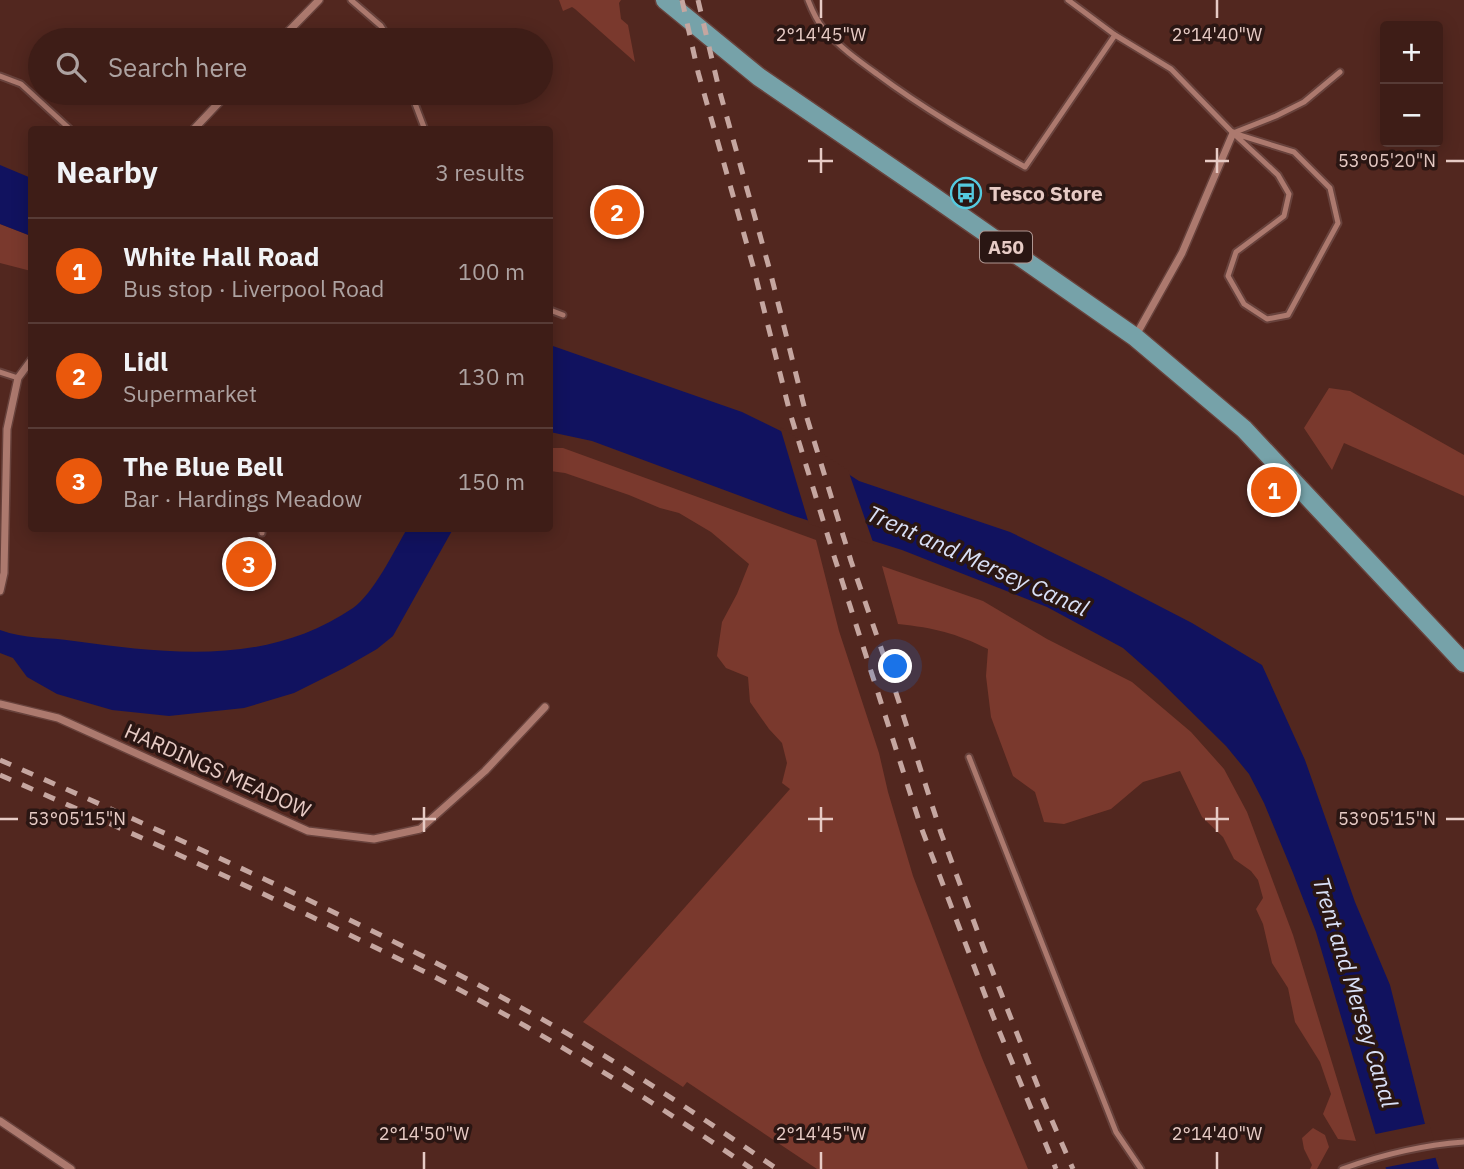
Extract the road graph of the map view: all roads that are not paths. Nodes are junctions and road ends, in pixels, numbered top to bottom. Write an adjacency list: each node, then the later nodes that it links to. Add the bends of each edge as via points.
1 (320, 0): 6 (street)
2 (351, 0): 7 (lane)
3 (665, 0): 21 (main road, A50, via 759,78)
4 (808, 0): 8 (lane, via 824,29 855,58 895,88 1025,167)
5 (1069, 0): 8 (lane)
6 (292, 28)
7 (382, 28)
8 (1115, 35): 18 (lane, via 1171,69)
9 (1340, 72): 18 (lane, via 1304,102)
10 (0, 76): 11 (lane)
11 (28, 90)
12 (44, 105): 15 (lane)
13 (217, 105): 16 (street)
14 (416, 105): 17 (lane)
15 (67, 126)
16 (197, 126)
17 (423, 126)
18 (1233, 133): 18 (lane, via 1294,152 1330,188 1338,223 1288,315 1267,319 1244,304 1228,276 1236,251 1284,216 1289,194 1278,175); 21 (street, via 1182,253)
19 (553, 311): 20 (lane)
20 (563, 315)
21 (1135, 337): 26 (main road, A50, via 1244,429)
22 (28, 364): 24 (street)
23 (0, 372): 24 (lane)
24 (18, 378): 25 (street, via 7,429)
25 (0, 591)
26 (1464, 663)
27 (0, 704): 28 (street, HARDINGS MEADOW, via 58,718 307,831 374,839 420,829 485,771)
28 (545, 707)
29 (969, 757): 33 (lane, via 1116,1132)
30 (0, 1121): 32 (street)
31 (1464, 1143): 34 (lane, via 1440,1144)
32 (71, 1169)
33 (1141, 1169)
34 (1342, 1169)

